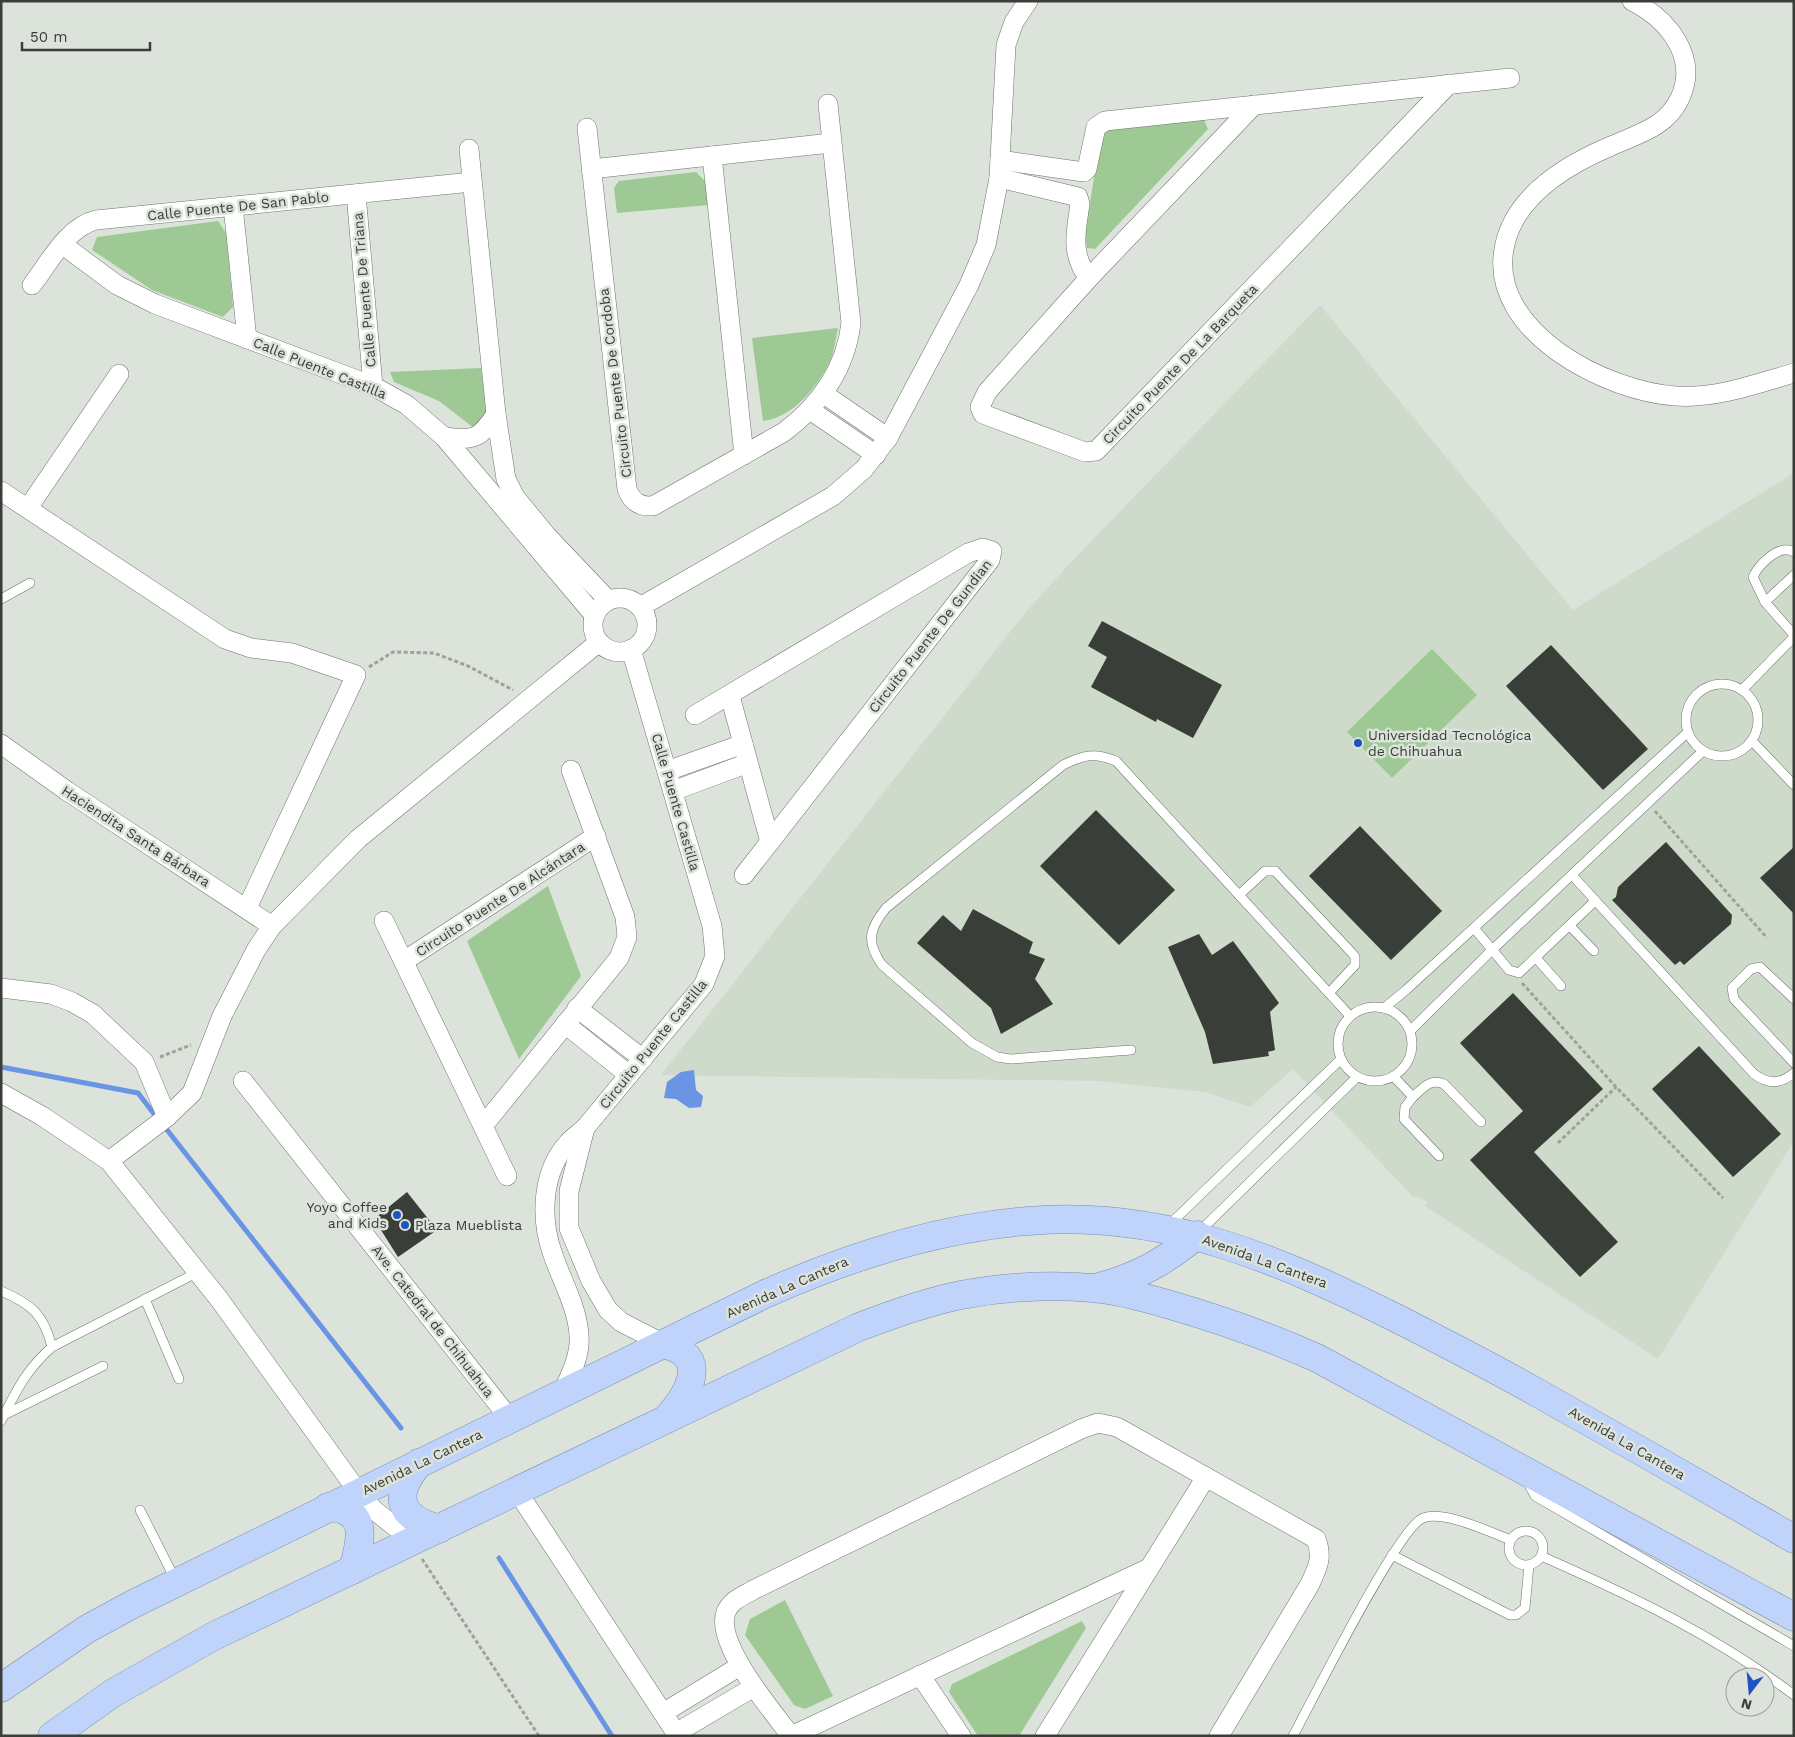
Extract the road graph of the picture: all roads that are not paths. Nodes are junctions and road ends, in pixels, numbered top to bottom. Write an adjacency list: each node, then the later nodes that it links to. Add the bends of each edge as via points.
1 (1028, 1): 11 (street, via 1012,28 1004,56)
2 (1632, 1): 21 (street, via 1659,18 1676,39 1684,57 1686,77 1681,97 1671,114 1656,126 1580,160 1543,185 1529,199 1508,235 1502,262 1508,294 1533,331 1574,363 1633,388 1677,396 1727,391)
3 (1510, 78): 4 (street)
4 (1449, 84): 6 (street); 18 (street, Circuito Puente De La Barqueta, via 1101,447 1091,453 990,417 980,408 987,392)
5 (828, 104): 8 (street, Circuito Puente De Cordoba)
6 (1254, 105): 11 (street, via 1100,123 1094,132 1084,172); 18 (street, Circuito Puente De La Barqueta)
7 (587, 128): 12 (street, Circuito Puente De Cordoba)
8 (831, 143): 10 (street); 24 (street, Circuito Puente De Cordoba, via 851,323 840,365)
9 (469, 149): 14 (street)
10 (712, 156): 12 (street); 29 (street)
11 (1000, 160): 13 (street)
12 (591, 169): 29 (street, Circuito Puente De Cordoba, via 630,495 640,505 654,506)
13 (999, 178): 18 (street, via 1078,197 1075,247 1081,268); 28 (street, via 992,223 978,265)
14 (472, 182): 15 (street, Calle Puente De San Pablo); 26 (street)
15 (356, 194): 16 (street, Calle Puente De San Pablo); 23 (street, Calle Puente De Triana)
16 (233, 206): 17 (street, Calle Puente De San Pablo, via 96,220 80,227); 20 (street)
17 (63, 245): 19 (street, Calle Puente De San Pablo); 20 (street, Calle Puente Castilla, via 99,273 136,295)
18 (1088, 278)
19 (32, 285)
20 (247, 340): 23 (street, Calle Puente Castilla)
21 (1794, 373)
22 (119, 374): 32 (street)
23 (373, 386): 27 (street, Calle Puente Castilla, via 407,405)
24 (824, 394): 25 (street, Circuito Puente De Cordoba); 28 (street)
25 (810, 410): 29 (street, Circuito Puente De Cordoba, via 784,432); 30 (street)
26 (496, 414): 27 (street, via 478,436); 33 (street, Calle Puente Castilla, via 506,479)
27 (444, 437): 33 (street, Calle Puente Castilla)
28 (888, 438): 30 (street)
29 (744, 455)
30 (876, 455): 40 (street, via 851,482 814,508)
31 (1, 491): 32 (street)
32 (28, 508): 64 (street, via 225,639 251,648 292,654 356,675)
33 (541, 541): 38 (street, Calle Puente Castilla); 41 (street, Calle Puente Castilla)
34 (1794, 552): 39 (lane, via 1788,548 1781,549 1755,572 1754,583)
35 (1794, 574): 39 (lane)
36 (30, 583): 37 (lane)
37 (1, 599)
38 (608, 600): 40 (street, via 629,599); 41 (street)
39 (1765, 602): 42 (lane)
40 (640, 607): 44 (street, via 646,620 645,634)
41 (594, 615): 43 (street, via 593,629)
42 (1794, 636): 45 (lane)
43 (599, 642): 44 (street, via 617,652); 66 (street, via 358,839)
44 (631, 649): 55 (street, Calle Puente Castilla)
45 (1742, 690): 48 (lane, via 1723,684 1704,689 1686,712); 49 (lane, via 1753,703 1758,719)
46 (730, 696): 47 (street, Circuito Puente De Gundian); 51 (street); 59 (street, Circuito Puente De Gundian, via 968,553 983,548 992,551 990,560)
47 (695, 715)
48 (1688, 732): 52 (lane); 68 (lane)
49 (1752, 740): 52 (lane, via 1735,754 1719,756); 56 (lane)
50 (1, 744): 64 (street, Haciendita Santa Bárbara, via 67,792)
51 (743, 744): 53 (street); 55 (street)
52 (1703, 751): 61 (lane)
53 (748, 763): 57 (street); 59 (street)
54 (571, 770): 58 (street, Circuito Puente De Alcántara)
55 (667, 771): 57 (street, Calle Puente Castilla)
56 (1794, 785)
57 (673, 791): 71 (street, Calle Puente Castilla, via 712,926)
58 (596, 836): 73 (street, Circuito Puente De Alcántara); 78 (street, Circuito Puente De Alcántara, via 625,917 627,937 619,958)
59 (770, 842): 60 (street, Circuito Puente De Gundian)
60 (744, 875)
61 (1572, 875): 63 (lane); 69 (lane)
62 (1239, 895): 76 (lane); 76 (lane, via 1265,870 1275,871 1352,953 1355,965); 83 (lane, via 1116,761 1093,754 1081,756 1056,772 886,908 872,929 874,953 882,965 983,1051 1012,1059)
63 (1595, 901): 67 (lane); 87 (lane, via 1754,1074 1773,1083)
64 (247, 908): 66 (street, Haciendita Santa Bárbara)
65 (384, 921): 73 (street, Circuito Puente De Alcántara)
66 (272, 926): 94 (street, via 239,982 192,1093)
67 (1570, 926): 70 (lane); 72 (lane)
68 (1474, 928): 69 (lane); 79 (lane)
69 (1492, 950): 72 (lane, via 1512,972 1522,971); 82 (lane)
70 (1594, 951)
71 (715, 956): 84 (street, Circuito Puente Castilla, via 704,984)
72 (1536, 958): 74 (lane)
73 (404, 961): 96 (street, Circuito Puente De Alcántara)
74 (1561, 986)
75 (1, 988): 94 (street, via 51,994 93,1014 144,1062)
76 (1329, 993): 80 (lane)
77 (1794, 1000): 86 (lane, via 1760,967 1751,969 1732,988 1734,999)
78 (577, 1008): 81 (street, Circuito Puente De Alcántara); 84 (street)
79 (1384, 1008): 80 (lane, via 1372,1006); 82 (lane, via 1404,1020)
80 (1350, 1016): 85 (lane, via 1338,1036)
81 (565, 1024): 88 (street); 96 (street, Circuito Puente De Alcántara)
82 (1410, 1032): 90 (lane, via 1410,1057)
83 (1131, 1050)
84 (643, 1059): 88 (street, Circuito Puente Castilla)
85 (1340, 1060): 89 (lane); 101 (lane)
86 (1794, 1063)
87 (1794, 1073)
88 (629, 1075): 97 (street, Circuito Puente Castilla)
89 (1356, 1077): 90 (lane, via 1369,1081); 102 (lane)
90 (1394, 1077): 93 (lane)
91 (243, 1081): 115 (street, Ave. Catedral de Chihuahua)
92 (1, 1093): 99 (street)
93 (1413, 1097): 95 (lane, via 1430,1082 1439,1082); 98 (lane, via 1405,1107 1404,1119)
94 (167, 1117): 99 (street)
95 (1480, 1122)
96 (483, 1126): 100 (street, Circuito Puente De Alcántara)
97 (585, 1128): 104 (street, Circuito Puente Castilla, via 572,1174 568,1210 569,1228); 107 (street, Circuito Puente Castilla, via 568,1143 557,1159 546,1196 547,1233)
98 (1439, 1156)
99 (109, 1161): 103 (street)
100 (507, 1176)
101 (1166, 1229): 102 (main road, Avenida La Cantera); 109 (main road, Avenida La Cantera, via 1112,1222 1030,1220 937,1235 858,1256 807,1276)
102 (1196, 1235): 105 (main road, via 1168,1259 1145,1271); 125 (main road, Avenida La Cantera, via 1302,1272 1468,1353)
103 (198, 1272): 108 (lane); 121 (street)
104 (590, 1281): 107 (street); 109 (street, Circuito Puente Castilla, via 608,1310 621,1322)
105 (1095, 1288): 116 (main road, via 1012,1288 960,1295 912,1307 859,1327); 118 (main road, via 1143,1297 1219,1318 1268,1336 1317,1358)
106 (1, 1291): 110 (lane, via 29,1305 40,1316)
107 (568, 1292): 113 (street, Circuito Puente Castilla, via 579,1337 575,1363)
108 (145, 1299): 110 (lane); 112 (lane)
109 (664, 1344): 113 (main road, Avenida La Cantera); 116 (main road, via 685,1355 692,1375 686,1395)
110 (52, 1348): 114 (lane, via 34,1363)
111 (103, 1366): 114 (lane)
112 (179, 1378)
113 (562, 1394): 115 (main road, Avenida La Cantera)
114 (2, 1418)
115 (510, 1419): 117 (main road, Avenida La Cantera)
116 (664, 1422): 120 (main road)
117 (419, 1463): 121 (main road, Avenida La Cantera); 124 (main road, via 406,1478 404,1506 410,1516 422,1524)
118 (1521, 1469): 134 (main road); 135 (lane, via 1535,1496)
119 (1206, 1477): 131 (street); 136 (street, via 1117,1427 1098,1423 1081,1429 733,1602 726,1613 726,1627); 146 (street, via 1316,1539 1321,1562)
120 (518, 1492): 124 (main road); 141 (street)
121 (358, 1493): 122 (main road, Avenida La Cantera); 127 (street)
122 (328, 1508): 132 (main road, via 343,1508 361,1528); 133 (main road, Avenida La Cantera)
123 (140, 1510): 133 (lane)
124 (439, 1529): 127 (main road)
125 (1794, 1539)
126 (1510, 1540): 128 (lane, via 1446,1517 1425,1517 1408,1531); 129 (lane, via 1523,1531 1537,1535 1543,1549); 130 (lane, via 1510,1555 1514,1561)
127 (412, 1541): 132 (main road)
128 (1392, 1555): 130 (lane, via 1510,1615 1516,1615 1525,1608); 147 (lane)
129 (1541, 1556): 130 (lane); 140 (lane, via 1622,1592 1712,1639 1759,1668)
130 (1529, 1565)
131 (1148, 1568): 137 (street); 145 (street)
132 (353, 1570): 143 (main road, via 162,1663)
133 (176, 1582): 139 (main road, Avenida La Cantera, via 87,1629)
134 (1794, 1617)
135 (1794, 1646)
136 (740, 1666): 138 (street); 141 (street)
137 (920, 1675): 138 (street, via 791,1736); 144 (street)
138 (754, 1686): 142 (street)
139 (1, 1688)
140 (1794, 1695)
141 (663, 1713): 142 (street)
142 (677, 1734)
143 (52, 1736)
144 (961, 1736)
145 (1045, 1736)
146 (1219, 1736)
147 (1293, 1736)

